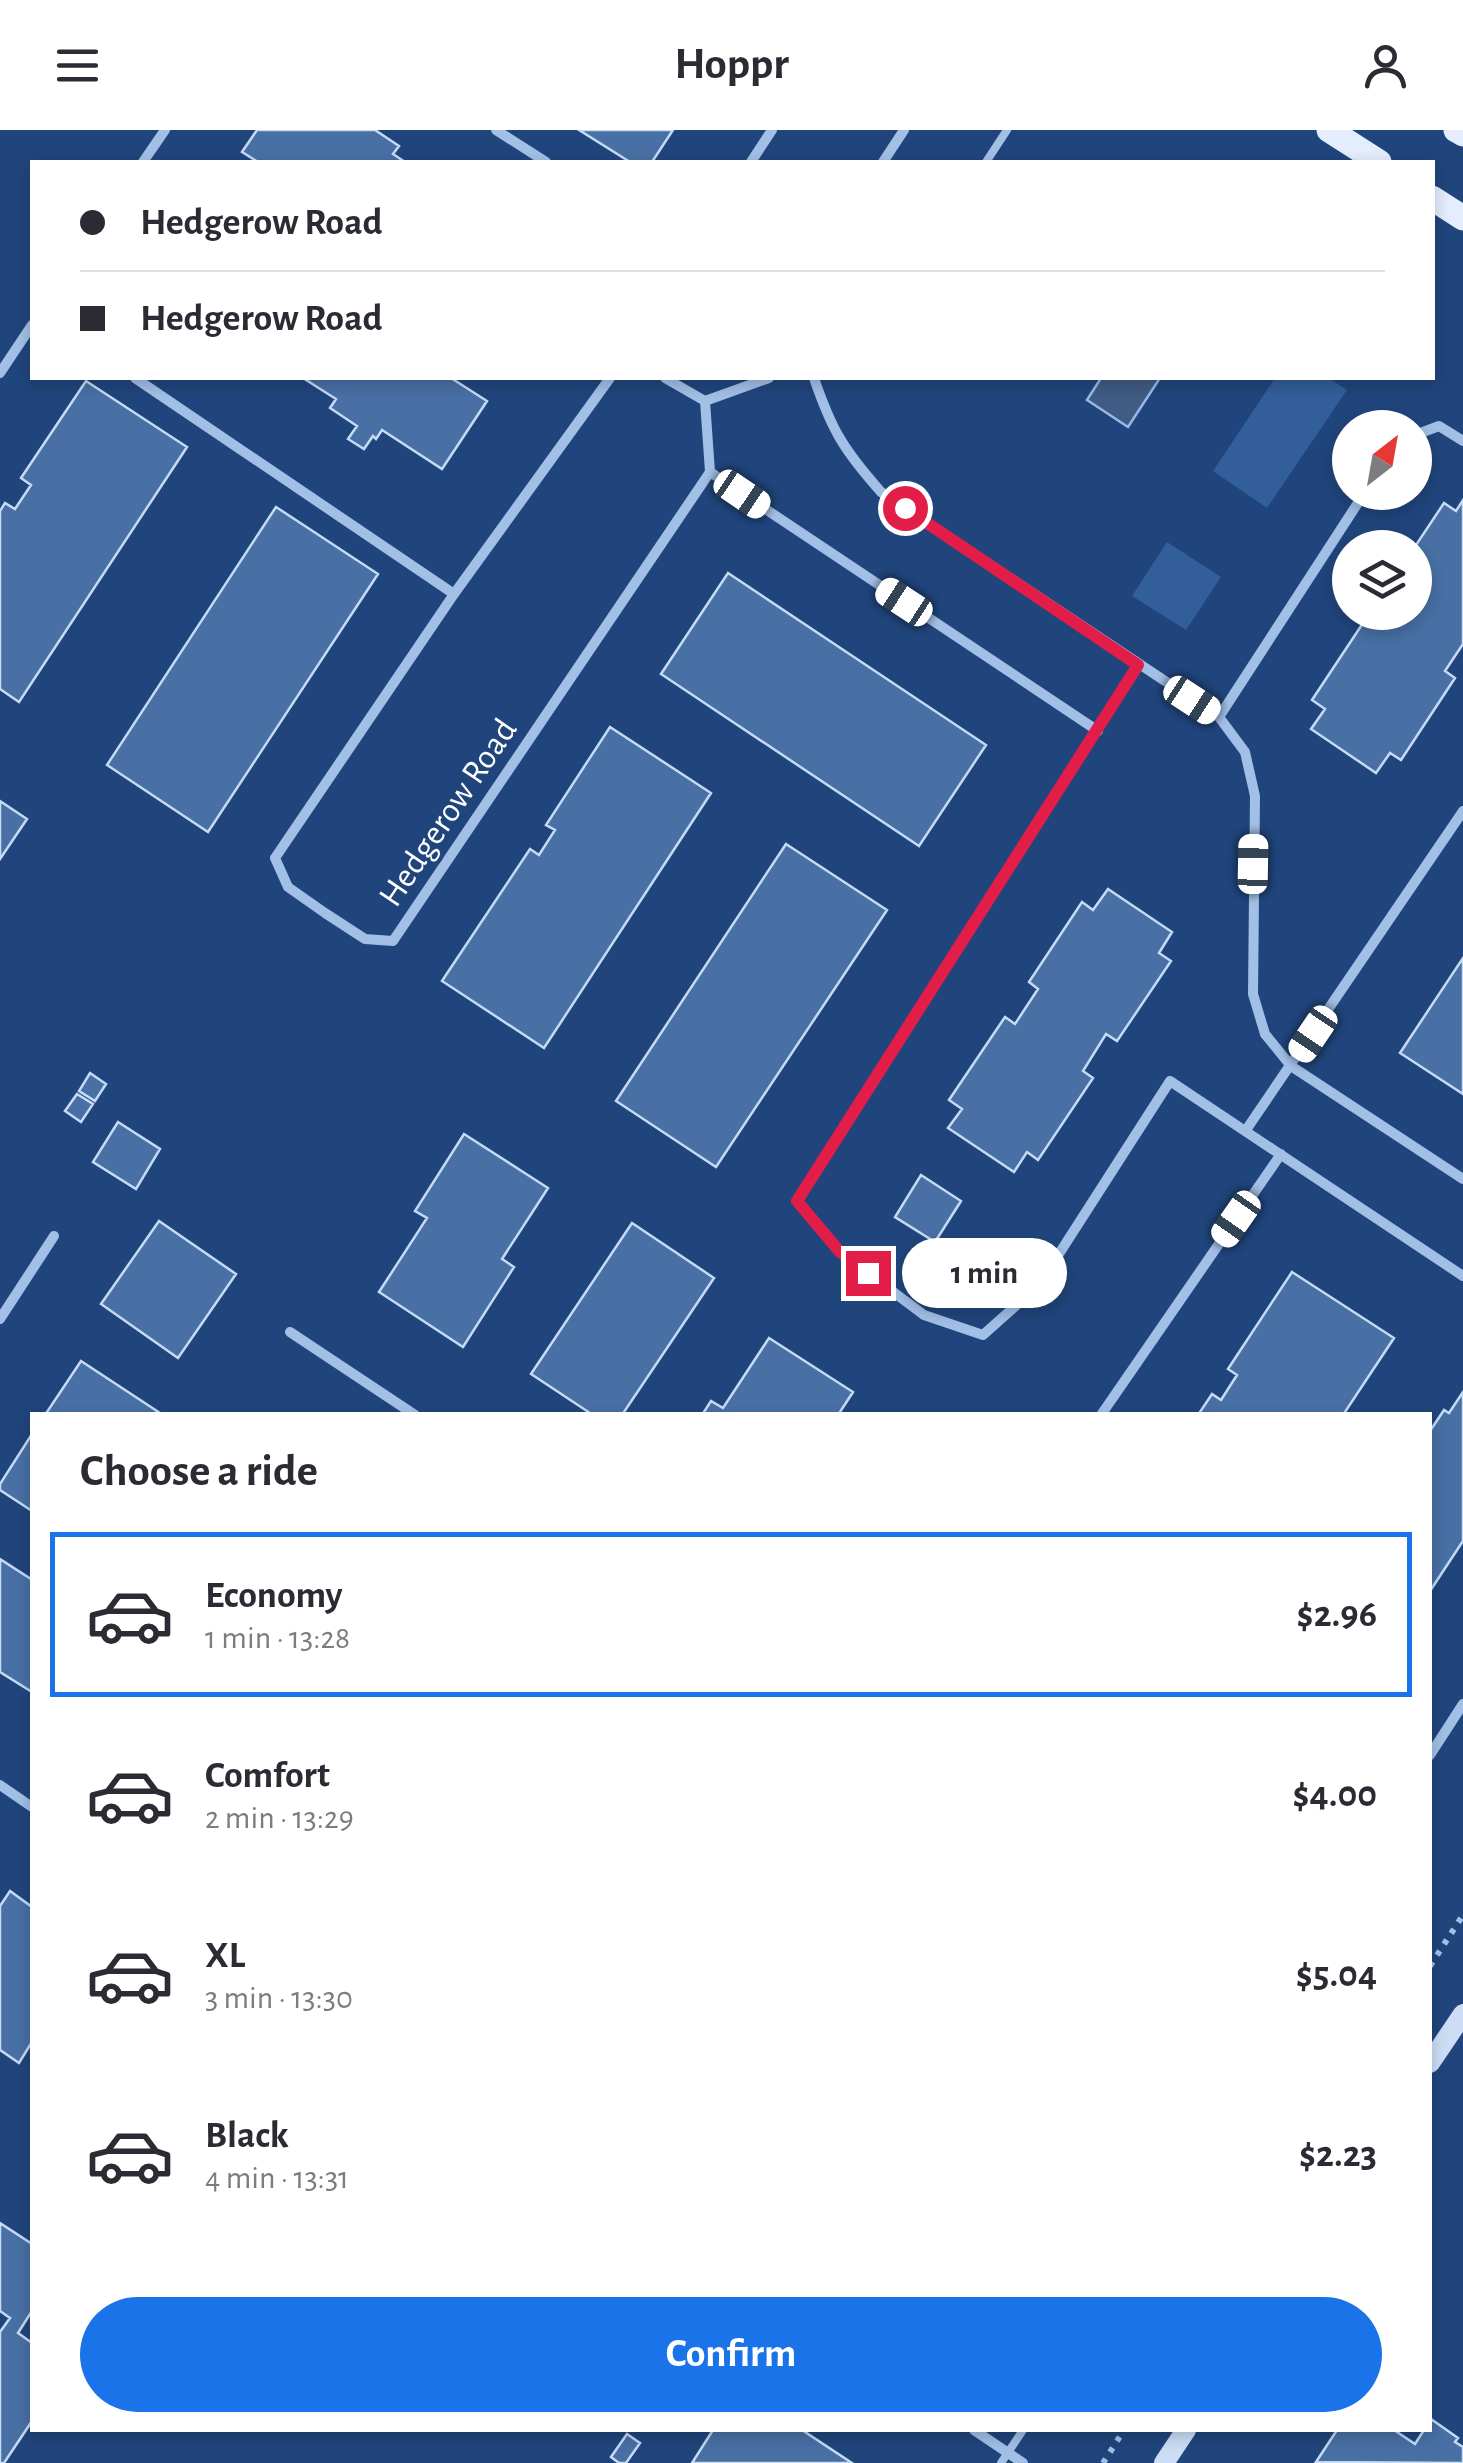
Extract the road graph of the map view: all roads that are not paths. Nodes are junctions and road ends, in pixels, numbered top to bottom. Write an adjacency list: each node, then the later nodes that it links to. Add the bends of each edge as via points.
1 (164, 130): 9 (street)
2 (496, 130): 10 (street)
3 (772, 130): 11 (street)
4 (904, 130): 12 (street)
5 (1007, 130): 13 (lane)
6 (1330, 130): 14 (main road)
7 (1456, 130): 8 (main road)
8 (1463, 134)
9 (143, 160)
10 (543, 160)
11 (751, 160)
12 (883, 160)
13 (987, 160)
14 (1375, 160)
15 (1435, 200): 16 (main road)
16 (1463, 218)
17 (30, 328): 18 (street)
18 (0, 374)
19 (138, 380): 29 (street)
20 (609, 380): 29 (street, Hedgerow Road)
21 (668, 380): 24 (street)
22 (763, 380): 24 (street)
23 (815, 380): 30 (street, via 830,426 881,492)
24 (705, 401): 27 (street)
25 (1432, 429): 26 (street, via 1439,426)
26 (1463, 441)
27 (710, 472): 29 (street, Hedgerow Road, via 393,941 364,939 288,887 275,858); 32 (street)
28 (1352, 510): 31 (street)
29 (454, 594)
30 (1138, 665): 31 (street); 32 (street)
31 (1218, 717): 34 (street, via 1245,752 1255,796 1253,994 1265,1034)
32 (1098, 731): 35 (street, via 797,1201 840,1252 924,1315 983,1335 1039,1285 1170,1082)
33 (1463, 811): 34 (street)
34 (1292, 1066): 35 (street); 37 (street)
35 (1246, 1130): 36 (street)
36 (1280, 1154): 39 (street); 43 (street)
37 (1463, 1179)
38 (54, 1236): 40 (street)
39 (1463, 1276)
40 (0, 1319)
41 (290, 1332): 42 (street)
42 (411, 1412)
43 (1103, 1412)
44 (1463, 1704): 45 (street)
45 (1432, 1752)
46 (0, 1786): 47 (street)
47 (30, 1805)
48 (1463, 2014): 49 (street)
49 (1432, 2060)
50 (976, 2432): 53 (street)
51 (1022, 2432): 53 (lane)
52 (1185, 2432): 55 (street)
53 (1004, 2458): 54 (street)
54 (1022, 2463)
55 (1164, 2463)

